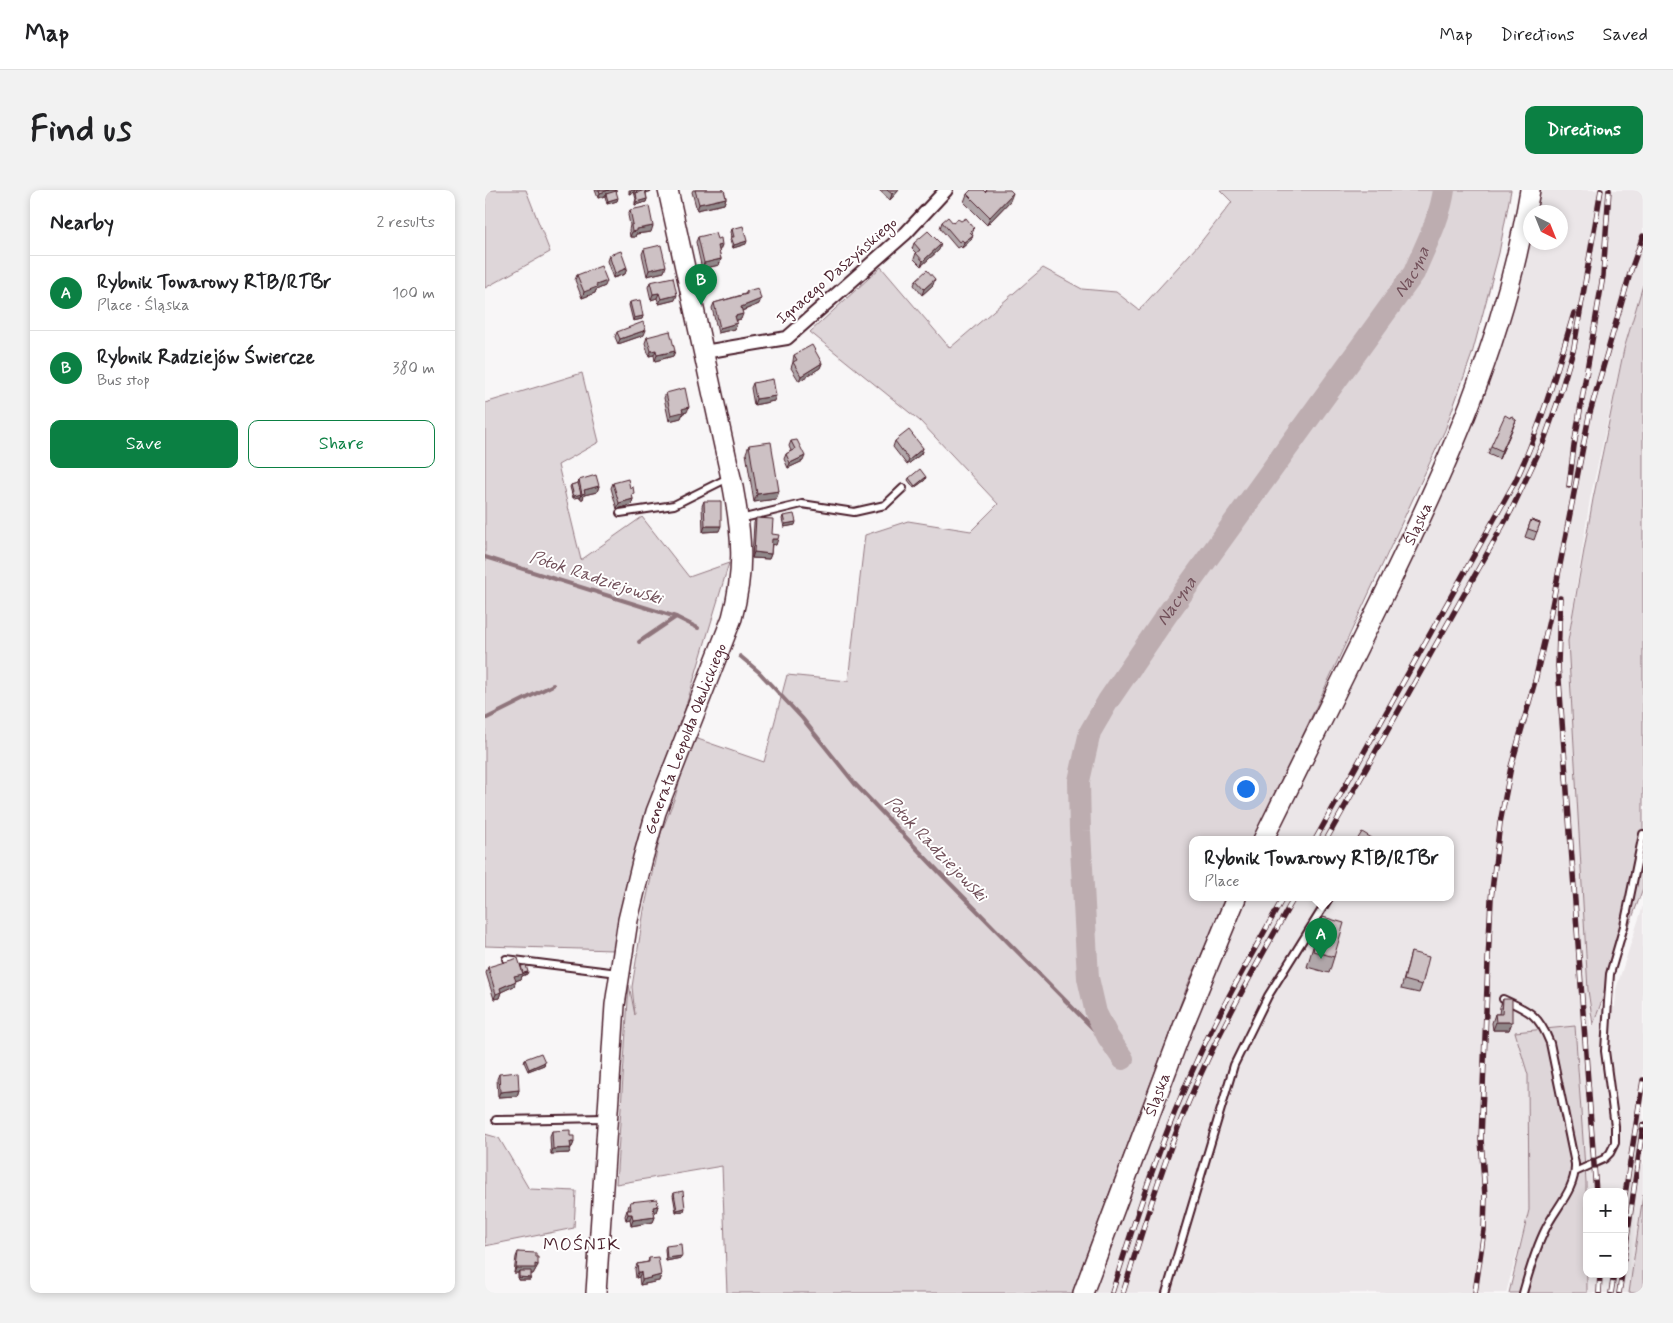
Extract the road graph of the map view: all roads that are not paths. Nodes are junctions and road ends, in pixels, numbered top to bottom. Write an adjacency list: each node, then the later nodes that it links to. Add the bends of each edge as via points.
1 (668, 190): 4 (street, Generała Leopolda Okulickiego)
2 (946, 190): 4 (street, Ignacego Daszyńskiego, via 906,233 787,338)
3 (1530, 190): 10 (street, Śląska, via 1504,303 1463,425 1427,507)
4 (704, 352): 5 (street, Generała Leopolda Okulickiego)
5 (731, 476): 7 (lane, via 673,505); 8 (street, Generała Leopolda Okulickiego)
6 (903, 488): 8 (lane, via 885,505 855,512 802,504)
7 (620, 513)
8 (739, 519): 14 (street, Generała Leopolda Okulickiego, via 741,562 735,607 651,828 632,901)
9 (1643, 834): 18 (lane, via 1611,974 1608,1001 1605,1051 1615,1143 1604,1160)
10 (1265, 836)
11 (1235, 901): 20 (street, Śląska, via 1198,987)
12 (1327, 901): 21 (lane, via 1269,996 1234,1065)
13 (505, 959): 14 (lane)
14 (619, 973): 16 (street, Generała Leopolda Okulickiego)
15 (1503, 999): 18 (lane, via 1532,1014 1546,1034)
16 (607, 1118): 17 (lane); 19 (street, Generała Leopolda Okulickiego)
17 (496, 1120)
18 (1575, 1172): 22 (lane, via 1570,1189 1538,1245)
19 (596, 1293)
20 (1083, 1293)
21 (1166, 1293)
22 (1523, 1293)

